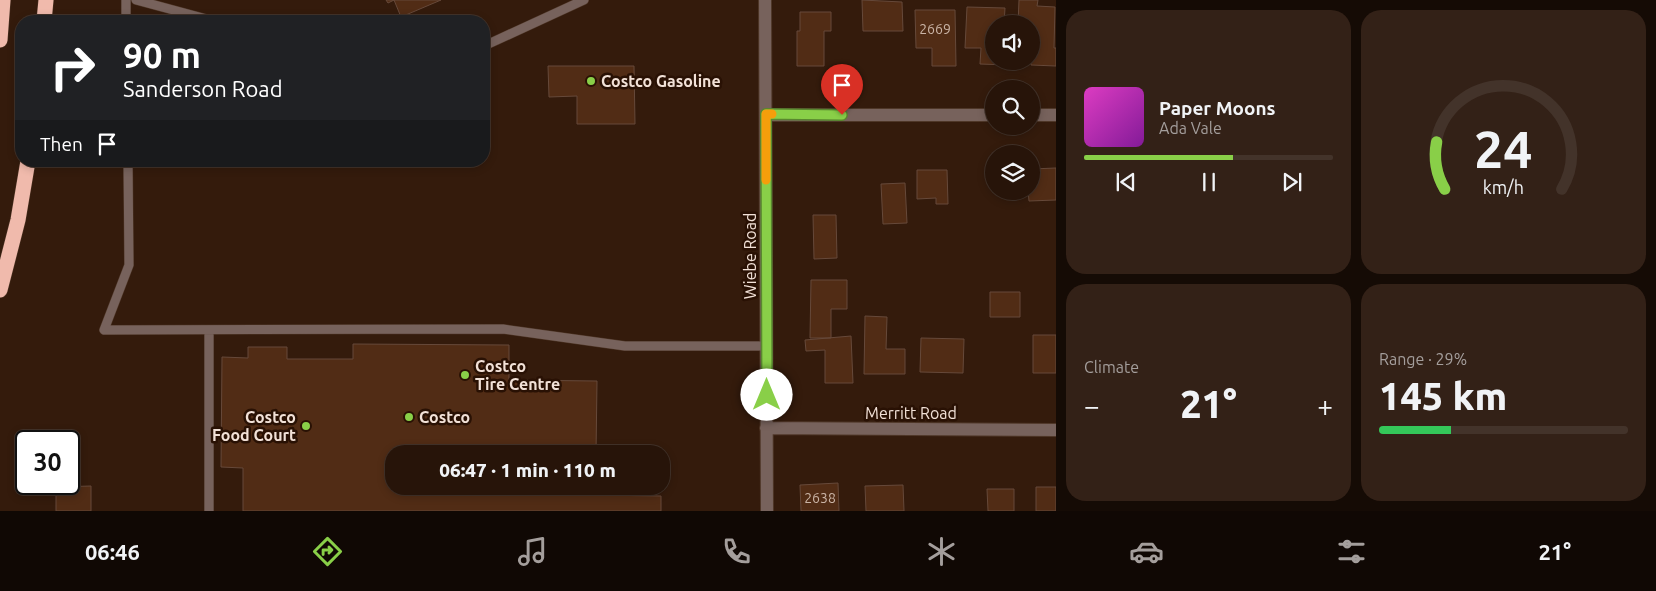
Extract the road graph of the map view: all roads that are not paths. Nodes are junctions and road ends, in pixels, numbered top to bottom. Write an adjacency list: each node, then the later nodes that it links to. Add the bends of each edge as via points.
1 (3, 0): 10 (highway)
2 (46, 0): 7 (highway)
3 (126, 0): 8 (lane)
4 (136, 0): 9 (lane)
5 (584, 0): 11 (lane)
6 (765, 0): 12 (street, Wiebe Road)
7 (45, 15)
8 (126, 15)
9 (192, 15)
10 (0, 40)
11 (490, 43)
12 (766, 114): 13 (street); 20 (street, Wiebe Road)
13 (985, 115)
14 (1040, 115): 15 (street)
15 (1056, 115)
16 (27, 167): 18 (highway, via 18,220)
17 (128, 167): 19 (lane, via 129,265 104,330)
18 (0, 290)
19 (209, 330): 20 (lane, via 503,329 625,346); 23 (lane)
20 (767, 346): 21 (street, Wiebe Road)
21 (766, 428): 22 (street, Merritt Road); 24 (street, Wiebe Road)
22 (1056, 430)
23 (209, 511)
24 (767, 511)

